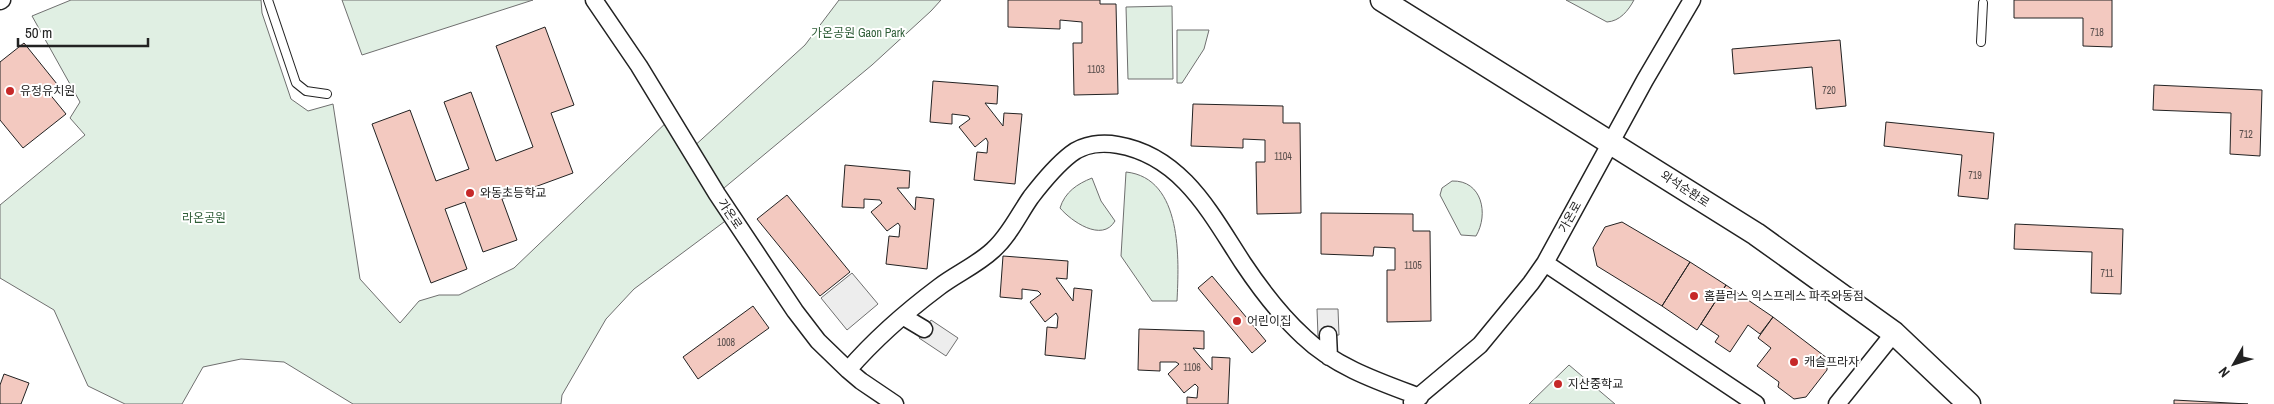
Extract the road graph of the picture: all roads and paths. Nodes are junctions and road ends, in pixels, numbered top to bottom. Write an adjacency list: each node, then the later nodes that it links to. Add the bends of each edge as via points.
1 (268, 0): 7 (lane, via 296,83 306,91)
2 (594, 0): 15 (street, 가온로, via 717,194 796,311 818,340)
3 (1382, 0): 8 (street, 와석순환로)
4 (1692, 0): 8 (street, 가온로)
5 (1983, 1): 6 (lane)
6 (1981, 42)
7 (327, 94)
8 (1611, 142): 9 (street, 가온로); 12 (street, 와석순환로, via 1756,234)
9 (1545, 263): 16 (street, 가온로, via 1480,345); 18 (street)
10 (904, 317): 11 (street); 14 (street, via 940,286 994,250 1032,196 1071,153 1095,144 1109,143 1146,153 1182,178 1200,197 1281,314 1306,340); 15 (street, via 869,346)
11 (924, 329)
12 (1894, 333): 19 (street); 20 (street, 와석순환로)
13 (1328, 335): 14 (street)
14 (1329, 357): 16 (street)
15 (848, 370): 17 (street, 가온로)
16 (1414, 401)
17 (895, 404)
18 (1756, 404)
19 (1837, 404)
20 (1969, 404)

